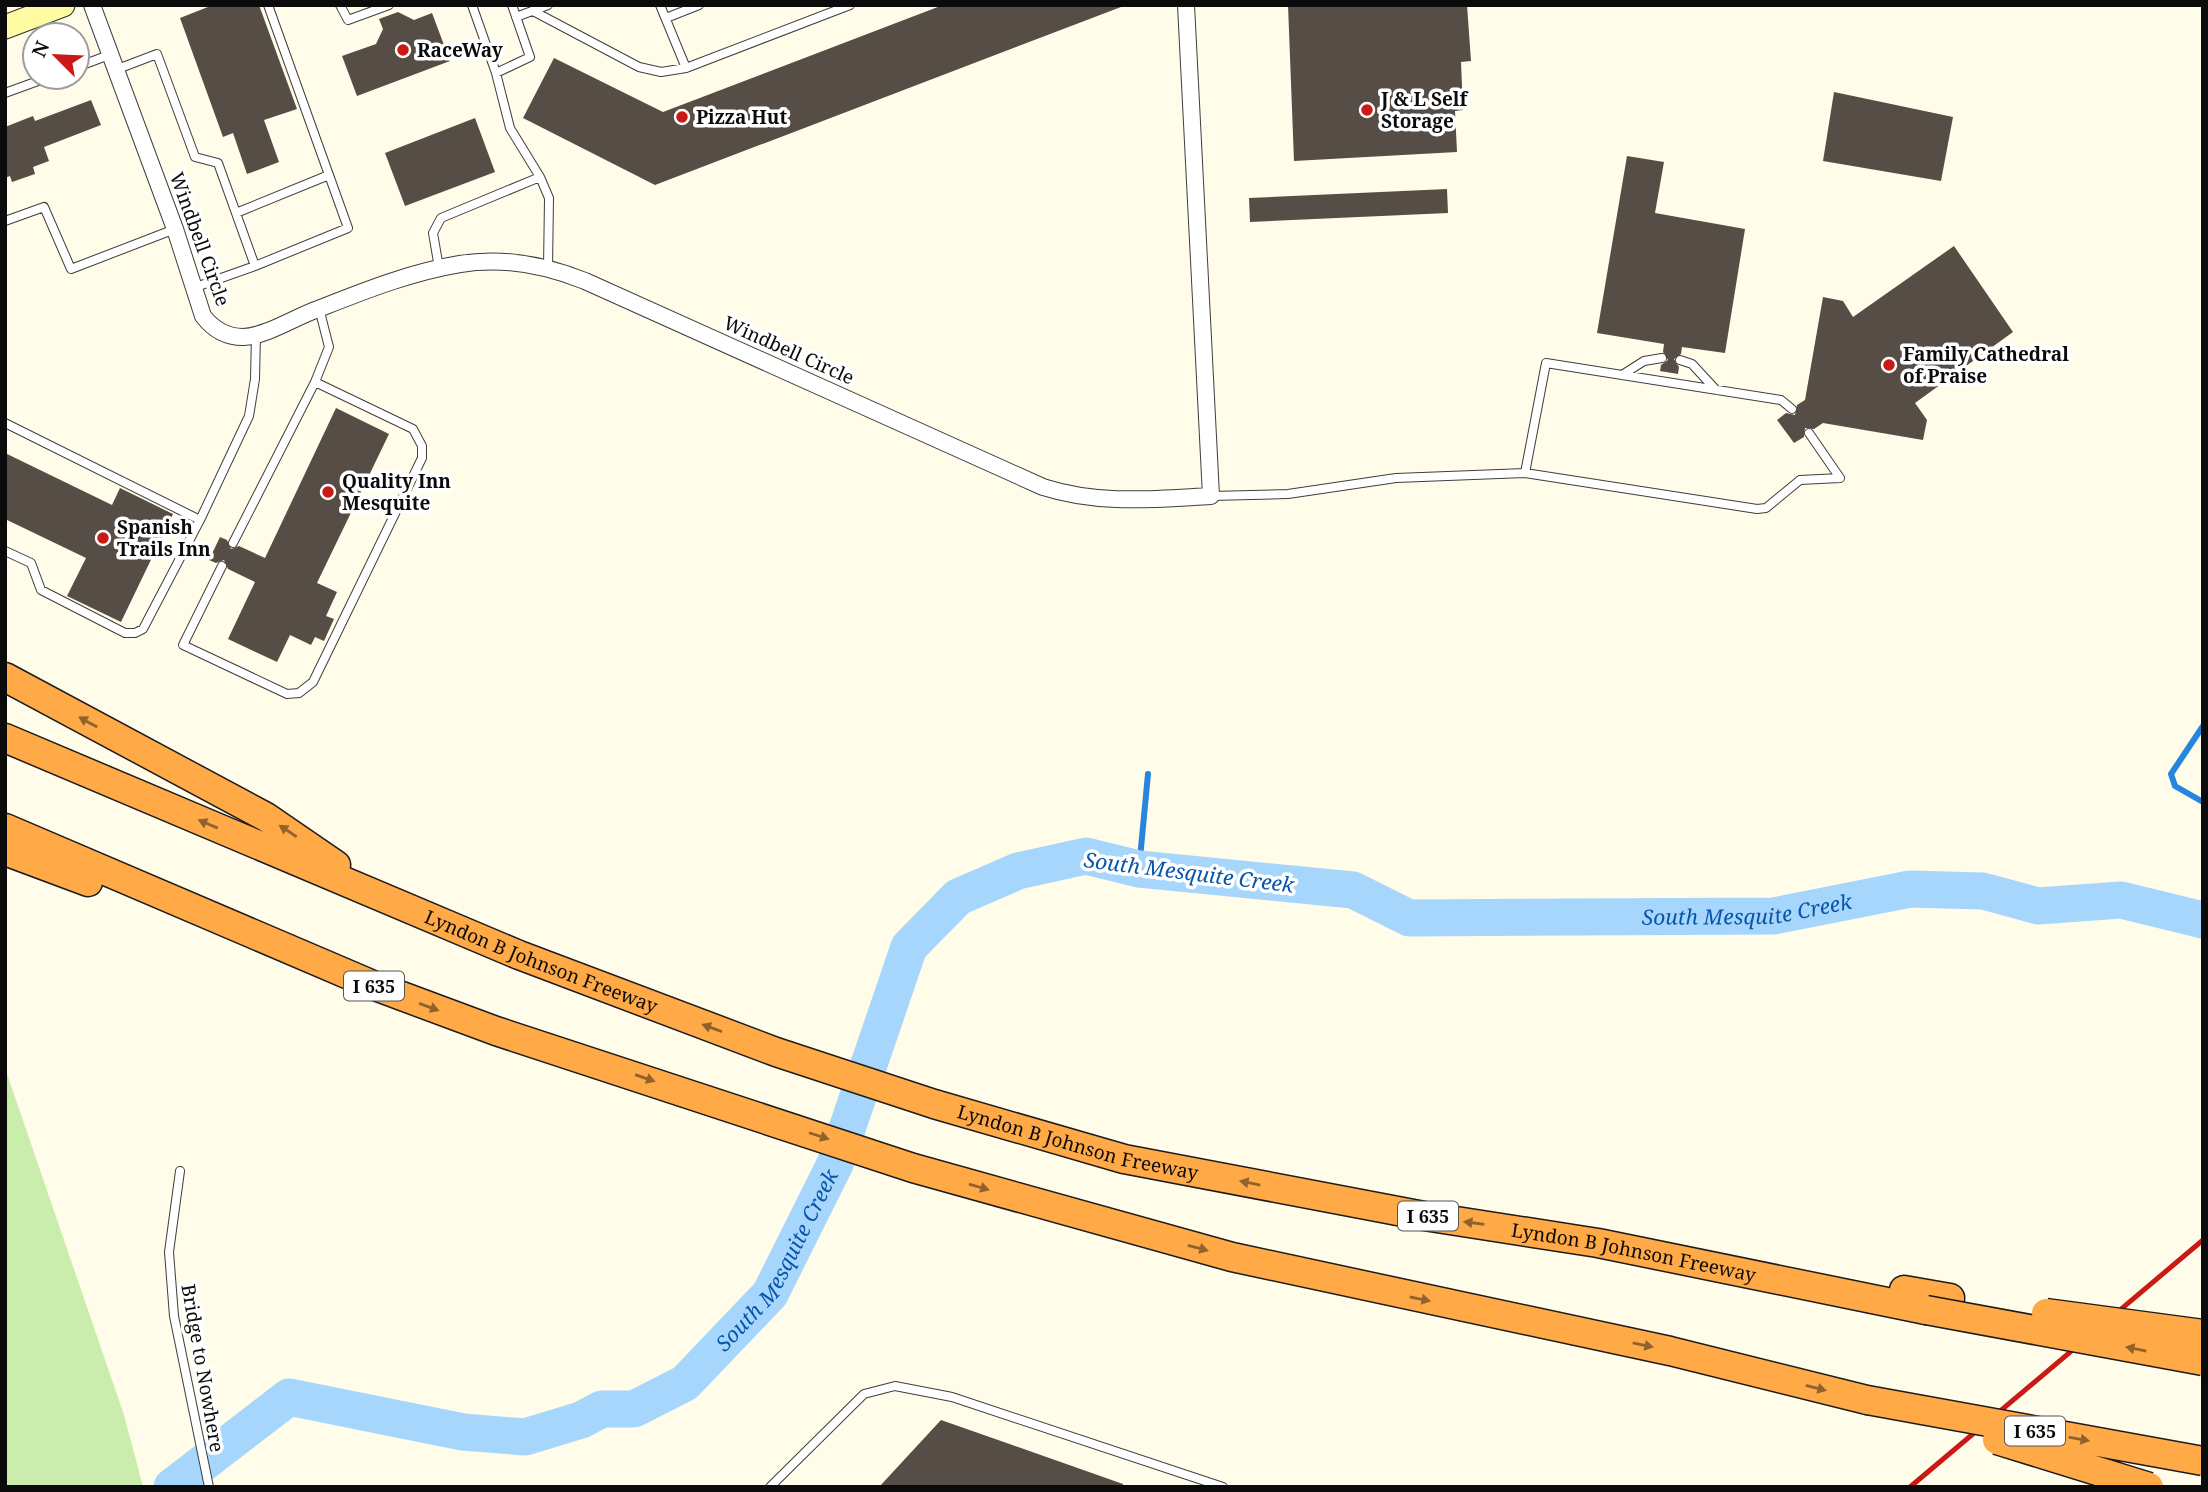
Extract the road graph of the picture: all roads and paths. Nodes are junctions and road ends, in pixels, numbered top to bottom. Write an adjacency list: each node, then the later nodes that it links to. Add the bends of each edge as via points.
1 (63, 5): 16 (main road)
2 (92, 5): 17 (street, Windbell Circle)
3 (268, 5): 21 (lane)
4 (340, 5): 5 (lane, via 348,20)
5 (389, 5)
6 (472, 5): 20 (lane)
7 (512, 5): 14 (lane)
8 (548, 5): 13 (lane)
9 (660, 5): 15 (lane)
10 (699, 5): 15 (lane)
11 (850, 5): 19 (lane)
12 (1186, 5): 41 (street)
13 (533, 11): 14 (lane); 19 (lane, via 639,67 661,72)
14 (516, 17): 20 (lane, via 530,57)
15 (666, 18): 19 (lane)
16 (5, 27)
17 (112, 63): 18 (lane); 23 (lane, via 157,54 195,156 218,163); 25 (street, Windbell Circle)
18 (91, 65)
19 (686, 68)
20 (496, 72): 22 (lane, via 510,128)
21 (329, 175): 23 (lane); 26 (lane, via 348,228)
22 (540, 177): 27 (lane, via 441,218 433,233); 28 (lane, via 549,198)
23 (236, 213): 26 (lane)
24 (5, 221): 25 (lane, via 44,207 71,269)
25 (175, 229): 29 (street, Windbell Circle)
26 (255, 266): 29 (lane)
27 (439, 268): 28 (street, Windbell Circle, via 503,261); 30 (street, Windbell Circle)
28 (548, 269): 41 (street, Windbell Circle, via 585,281 1043,487 1101,500)
29 (193, 288): 31 (street, Windbell Circle, via 211,327 233,336)
30 (319, 308): 31 (street, Windbell Circle); 35 (lane, via 329,347)
31 (256, 334): 42 (lane, via 249,415)
32 (1662, 358): 34 (lane, via 1644,361)
33 (1680, 360): 36 (lane, via 1692,364)
34 (1622, 375): 36 (lane); 40 (lane, via 1546,363)
35 (315, 382): 43 (lane); 45 (lane, via 413,429 422,446 422,458 307,689 287,694 183,645)
36 (1716, 390): 37 (lane, via 1781,400)
37 (1792, 409)
38 (5, 424): 42 (lane)
39 (1809, 433): 40 (lane, via 1840,478 1800,480 1766,508)
40 (1525, 473): 41 (lane, via 1396,478 1288,494)
41 (1211, 496)
42 (200, 520): 44 (lane, via 143,629 135,634 41,590 31,563)
43 (233, 543)
44 (5, 551)
45 (222, 566)
46 (5, 677): 50 (highway, one-way to 46, via 266,817)
47 (5, 738): 50 (highway, Lyndon B Johnson Freeway / I 635, one-way to 47)
48 (5, 828): 51 (highway, I 635)
49 (5, 851): 51 (highway)
50 (384, 898): 53 (highway, Lyndon B Johnson Freeway / I 635, one-way to 50, via 1424,1216 1124,1159 776,1052 519,955)
51 (375, 986): 56 (highway, I 635, one-way to 56, via 496,1031 913,1168 1232,1257 1670,1351)
52 (180, 1171): 58 (lane, Bridge to Nowhere, via 169,1252 174,1316)
53 (1938, 1304): 54 (highway, bridge); 55 (highway, one-way to 53, bridge)
54 (2203, 1334)
55 (2203, 1361)
56 (1867, 1400): 57 (highway, I 635, one-way to 57, bridge); 61 (highway, bridge)
57 (2203, 1461)
58 (209, 1487)
59 (770, 1487): 60 (lane, via 864,1394 895,1386 952,1396)
60 (1223, 1487)
61 (2149, 1487)

